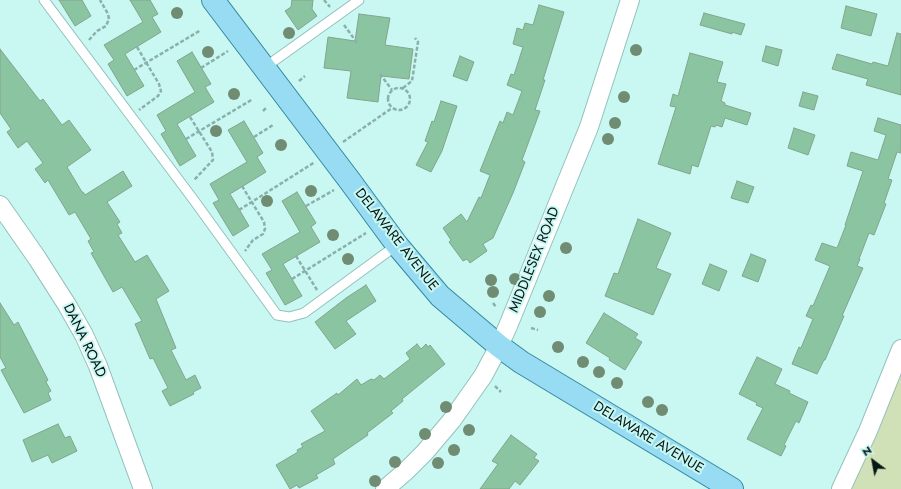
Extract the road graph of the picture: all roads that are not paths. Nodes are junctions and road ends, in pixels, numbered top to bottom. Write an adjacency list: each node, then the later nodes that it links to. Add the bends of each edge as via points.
1 (44, 0): 7 (lane, via 277,315 288,317 304,313)
2 (213, 0): 5 (main road, DELAWARE AVENUE)
3 (359, 0): 5 (lane)
4 (630, 0): 8 (street, MIDDLESEX ROAD, via 588,127)
5 (264, 68): 7 (main road, DELAWARE AVENUE)
6 (0, 205): 10 (street, DANA ROAD, via 37,258 84,335)
7 (397, 245): 8 (main road, DELAWARE AVENUE, via 440,296)
8 (498, 346): 11 (street, MIDDLESEX ROAD, via 484,376 452,420 421,457); 12 (main road, DELAWARE AVENUE)
9 (901, 349): 13 (street)
10 (143, 489)
11 (385, 489)
12 (732, 489)
13 (841, 489)

